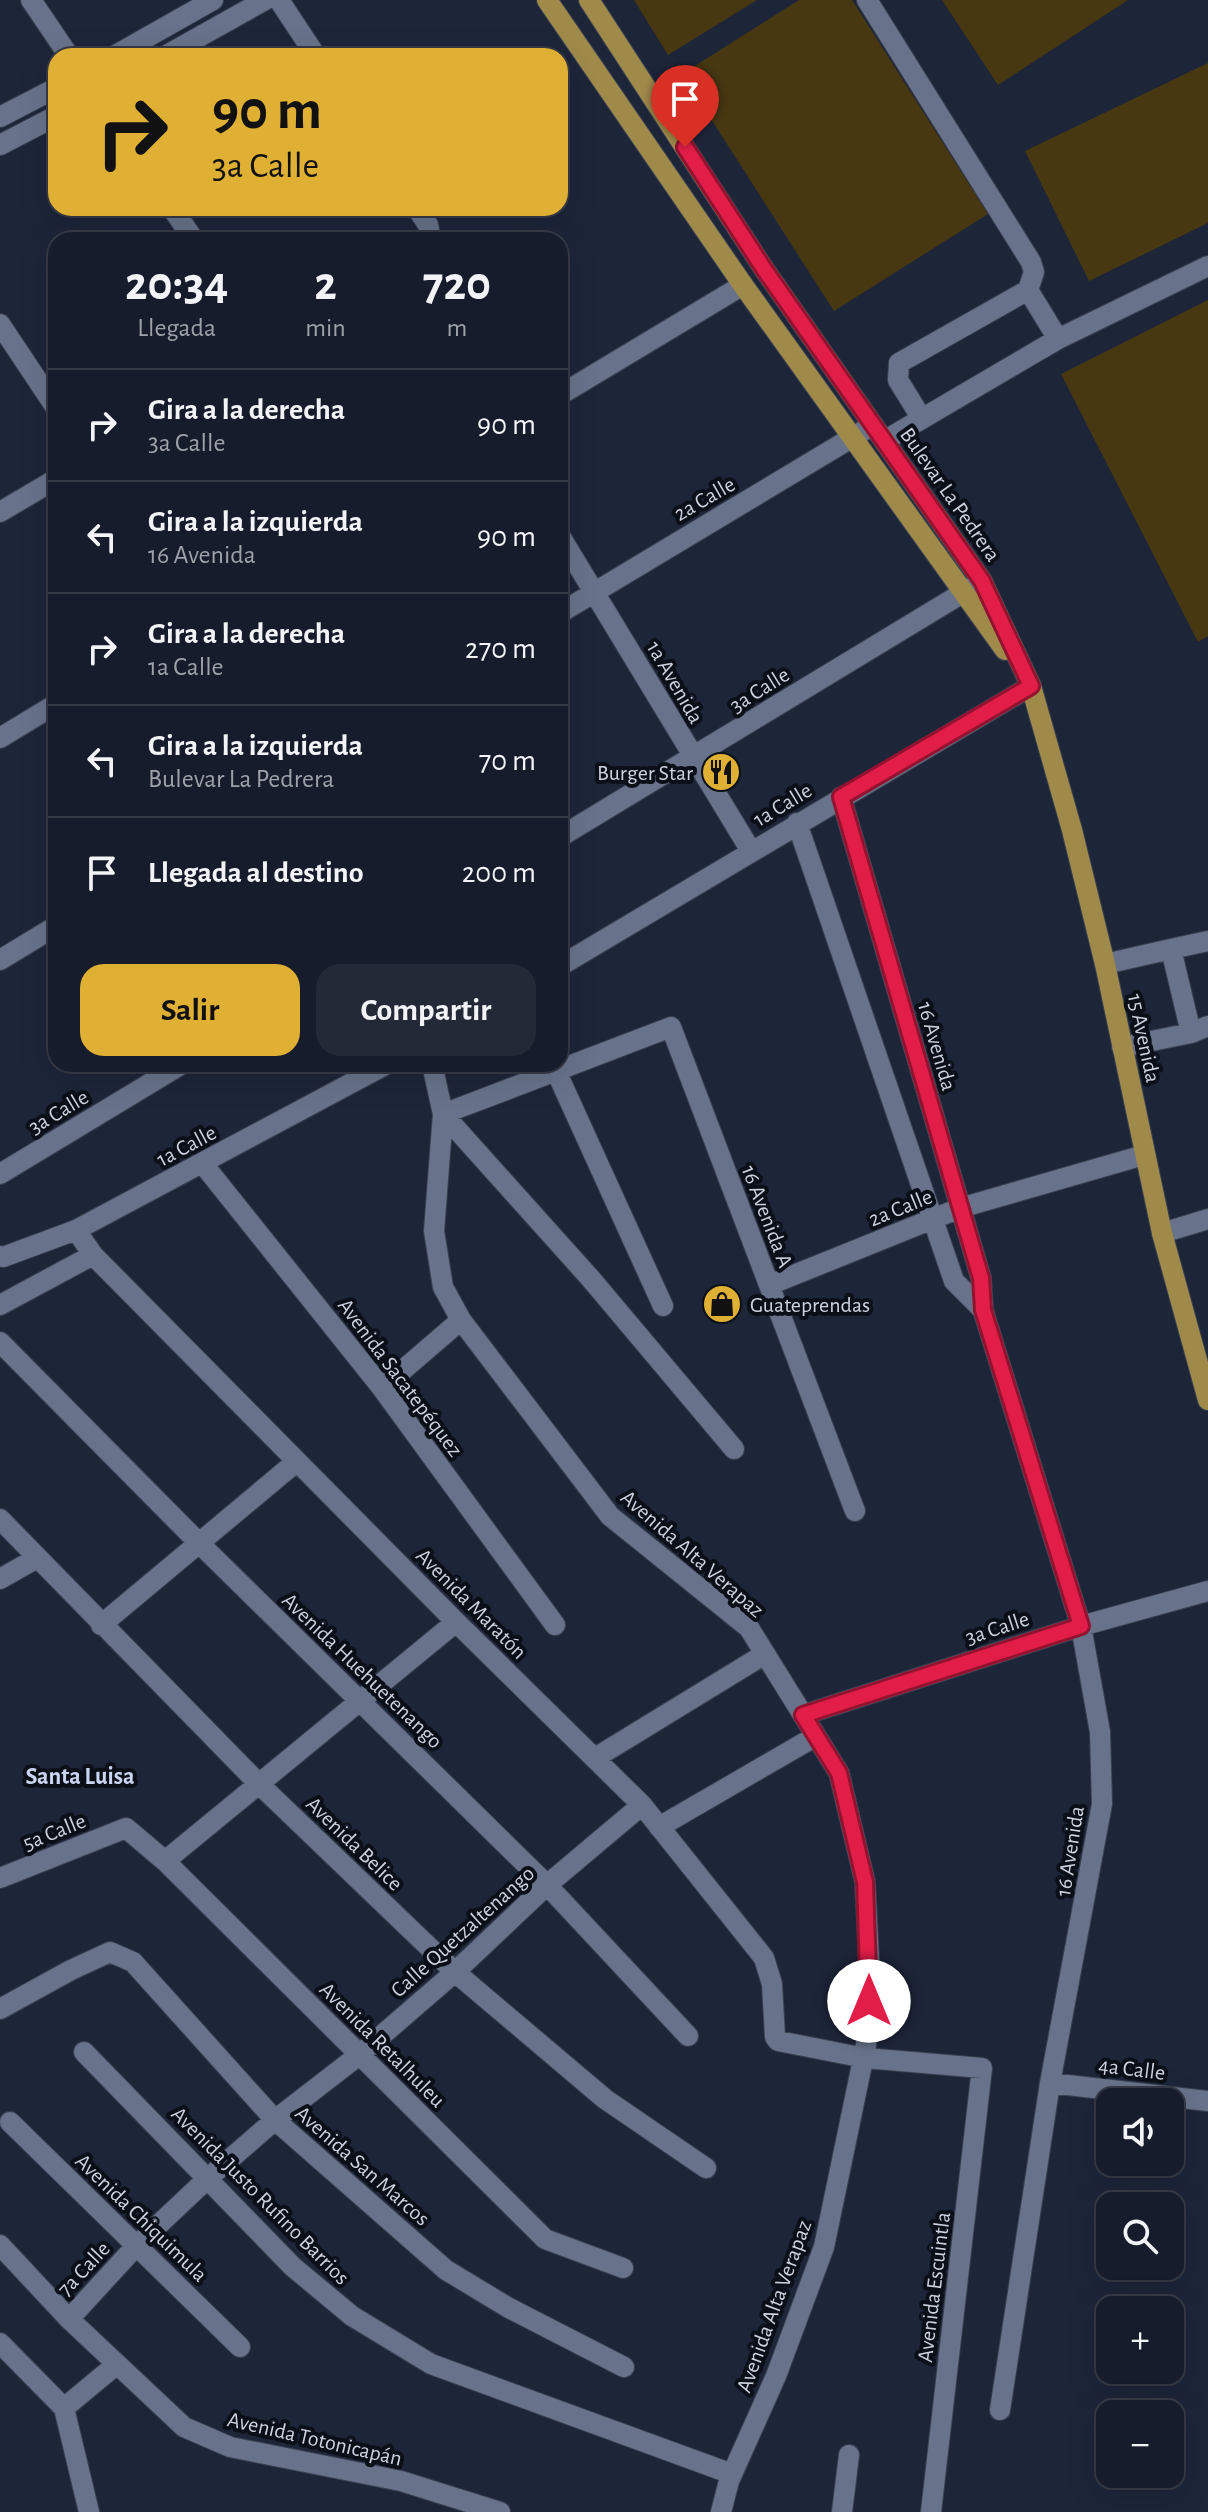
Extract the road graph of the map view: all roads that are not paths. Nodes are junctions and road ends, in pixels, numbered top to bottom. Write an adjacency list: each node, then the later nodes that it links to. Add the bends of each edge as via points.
1 (31, 0): 8 (street)
2 (213, 0): 9 (street)
3 (265, 0): 10 (street)
4 (279, 0): 11 (street)
5 (547, 0): 17 (main road)
6 (589, 0): 24 (main road, Bulevar La Pedrera)
7 (867, 0): 18 (street, via 1031,262 1034,272)
8 (64, 48)
9 (128, 48)
10 (179, 48)
11 (311, 48)
12 (48, 92): 13 (street)
13 (0, 117)
14 (48, 120): 15 (street)
15 (0, 145)
16 (1208, 266): 20 (street, 2a Calle)
17 (743, 285): 21 (street); 25 (main road)
18 (1028, 290): 20 (street); 23 (street, via 899,363 898,380)
19 (0, 324): 22 (street)
20 (1058, 339): 23 (street, 2a Calle)
21 (568, 390)
22 (48, 396)
23 (922, 419): 24 (street, 2a Calle)
24 (878, 433): 25 (street, 2a Calle); 29 (main road, Bulevar La Pedrera)
25 (853, 439): 30 (street, 2a Calle); 31 (main road)
26 (48, 484): 27 (street)
27 (0, 512)
28 (568, 548): 30 (street, 1a Avenida)
29 (982, 581): 31 (street, 3a Calle); 33 (main road, Bulevar La Pedrera)
30 (595, 590): 32 (street, 2a Calle); 36 (street, 1a Avenida)
31 (963, 592): 33 (main road); 36 (street, 3a Calle)
32 (568, 608)
33 (1031, 686): 37 (street, 1a Calle); 46 (main road, 15 Avenida)
34 (48, 709): 35 (street)
35 (0, 738)
36 (693, 758): 39 (street, 3a Calle); 40 (street, 1a Avenida)
37 (841, 797): 38 (street, 1a Calle); 59 (street, 16 Avenida)
38 (797, 823): 40 (street, 1a Calle); 60 (street, 16 Avenida)
39 (568, 832)
40 (751, 851): 45 (street, 1a Calle)
41 (48, 931): 44 (street)
42 (1208, 941): 43 (street)
43 (1171, 949): 46 (street); 47 (street)
44 (0, 960)
45 (568, 961)
46 (1105, 964): 48 (main road, 15 Avenida)
47 (1199, 1030): 48 (street)
48 (1122, 1047): 56 (main road, 15 Avenida)
49 (568, 1066): 66 (street, 16 Avenida A, via 671,1027)
50 (169, 1072): 58 (street, 3a Calle)
51 (372, 1072): 57 (street, 1a Calle)
52 (434, 1072): 55 (street, Avenida Alta Verapaz)
53 (553, 1072): 55 (street)
54 (556, 1072): 68 (street)
55 (443, 1114): 70 (street, Avenida Alta Verapaz, via 434,1231 443,1287); 74 (street)
56 (1144, 1155): 59 (street, 2a Calle); 63 (main road, 15 Avenida)
57 (203, 1164): 62 (street, 1a Calle); 72 (street, Avenida Sacatepéquez)
58 (0, 1174)
59 (960, 1208): 60 (street, 2a Calle); 69 (street, 16 Avenida, via 981,1278)
60 (933, 1219): 66 (street, 2a Calle); 69 (street, 16 Avenida, via 954,1281)
61 (1208, 1219): 63 (street)
62 (76, 1230): 64 (street, Avenida Maratón); 65 (street, 1a Calle)
63 (1162, 1233): 73 (main road, 15 Avenida)
64 (93, 1255): 67 (street); 75 (street, Avenida Maratón)
65 (1, 1257)
66 (769, 1285): 76 (street, 16 Avenida A)
67 (0, 1305)
68 (663, 1306)
69 (983, 1310): 85 (street, 16 Avenida)
70 (461, 1320): 72 (street); 86 (street, Avenida Alta Verapaz, via 610,1516 749,1628)
71 (0, 1342): 78 (street, Avenida Huehuetenango)
72 (382, 1388): 84 (street, Avenida Sacatepéquez)
73 (1208, 1400)
74 (734, 1449)
75 (296, 1462): 78 (street); 82 (street, Avenida Maratón)
76 (855, 1511)
77 (0, 1519): 79 (street, Avenida Belice)
78 (200, 1544): 83 (street); 87 (street, Avenida Huehuetenango)
79 (37, 1558): 80 (street); 83 (street, Avenida Belice)
80 (0, 1579)
81 (1208, 1591): 85 (street, 3a Calle)
82 (456, 1622): 87 (street); 90 (street, Avenida Maratón)
83 (101, 1625): 91 (street, Avenida Belice)
84 (555, 1625)
85 (1081, 1626): 88 (street, 3a Calle); 104 (street, 16 Avenida, via 1100,1732 1102,1804)
86 (765, 1654): 88 (street, Avenida Alta Verapaz); 90 (street)
87 (361, 1702): 91 (street); 97 (street, Avenida Huehuetenango)
88 (803, 1715): 89 (street, Avenida Alta Verapaz)
89 (816, 1736): 93 (street); 103 (street, Avenida Alta Verapaz, via 839,1773 865,1882 870,1979)
90 (595, 1758): 92 (street, Avenida Maratón)
91 (260, 1785): 95 (street); 98 (street, Avenida Belice)
92 (642, 1805): 93 (street, Avenida Maratón); 97 (street, Calle Quetzaltenango)
93 (659, 1827): 103 (street, Avenida Maratón, via 764,1958 778,2041)
94 (126, 1828): 95 (street, Avenida Retalhuleu); 96 (street, 5a Calle)
95 (165, 1861): 102 (street, Avenida Retalhuleu)
96 (0, 1878)
97 (547, 1885): 98 (street, Calle Quetzaltenango); 100 (street, Avenida Huehuetenango)
98 (455, 1972): 102 (street, Calle Quetzaltenango); 111 (street, Avenida Belice, via 605,2099)
99 (0, 2009): 109 (street, Avenida San Marcos, via 110,1952 133,1962 150,1978)
100 (688, 2036)
101 (84, 2052): 112 (street, Avenida Justo Rufino Barrios)
102 (359, 2055): 109 (street, Calle Quetzaltenango); 115 (street, Avenida Retalhuleu, via 545,2239)
103 (865, 2058): 124 (street, Avenida Alta Verapaz, via 824,2247); 129 (street, Avenida Escuintla, via 982,2068)
104 (1049, 2089): 105 (street, 4a Calle); 106 (street, 4a Calle); 122 (street, 16 Avenida)
105 (1096, 2099)
106 (1208, 2101)
107 (1184, 2110): 108 (street, 4a Calle)
108 (1208, 2113)
109 (275, 2120): 112 (street, 7a Calle); 120 (street, Avenida San Marcos, via 446,2270)
110 (10, 2122): 114 (street, Avenida Chiquimula)
111 (706, 2168)
112 (207, 2179): 114 (street, 7a Calle); 124 (street, Avenida Justo Rufino Barrios, via 293,2267 340,2306 431,2364)
113 (0, 2245): 116 (street, Avenida Totonicapán)
114 (136, 2246): 116 (street, 7a Calle); 118 (street, Avenida Chiquimula)
115 (623, 2268)
116 (69, 2319): 119 (street, Avenida Totonicapán)
117 (0, 2343): 121 (street)
118 (240, 2347)
119 (117, 2364): 121 (street); 126 (street, Avenida Totonicapán, via 184,2427 230,2447 401,2481)
120 (624, 2367)
121 (64, 2408): 125 (street)
122 (1000, 2410)
123 (849, 2455): 128 (street)
124 (732, 2474): 127 (street, Avenida Alta Verapaz)
125 (89, 2512)
126 (500, 2512)
127 (721, 2512)
128 (842, 2512)
129 (931, 2512)

